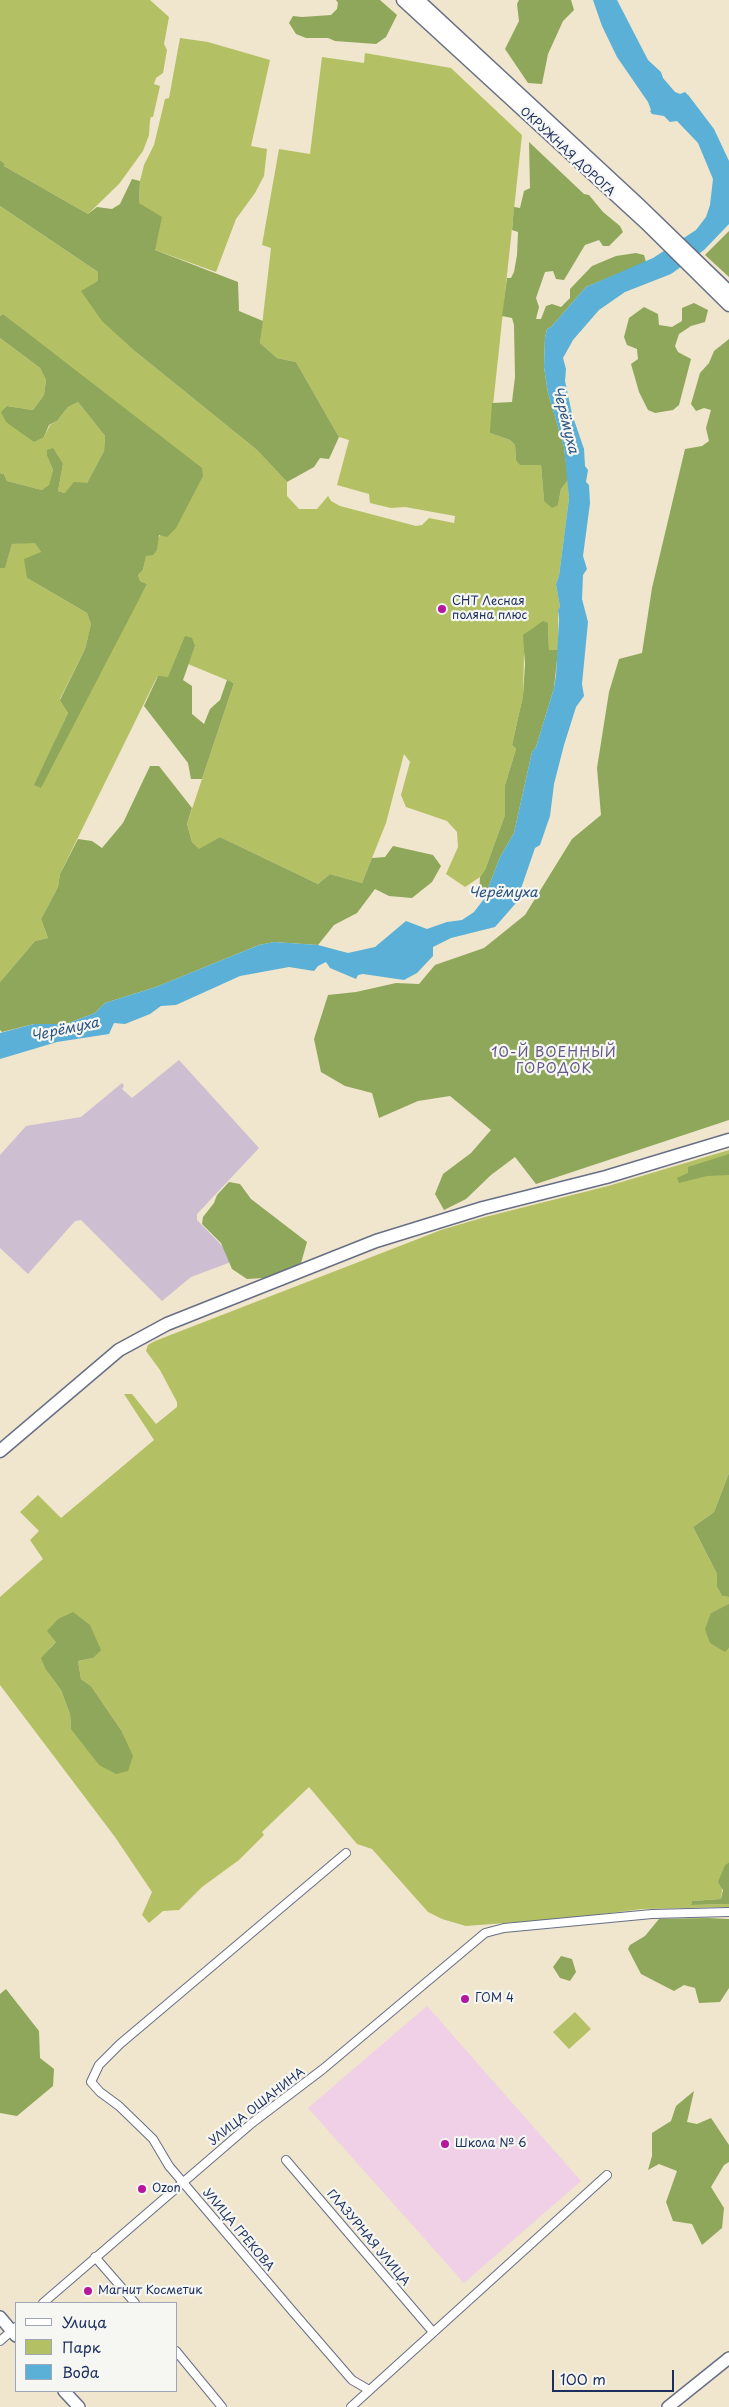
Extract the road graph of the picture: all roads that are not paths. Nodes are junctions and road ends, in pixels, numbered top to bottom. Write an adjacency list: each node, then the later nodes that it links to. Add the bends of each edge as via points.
1 (403, 0): 3 (main road, ОКРУЖНАЯ ДОРОГА)
2 (418, 0): 3 (main road, ОКРУЖНАЯ ДОРОГА)
3 (649, 220): 4 (main road, ОКРУЖНАЯ ДОРОГА)
4 (721, 288): 5 (main road, ОКРУЖНАЯ ДОРОГА)
5 (729, 305)
6 (729, 1140): 7 (main road, via 606,1177 482,1208 376,1241 167,1324 119,1350)
7 (0, 1451)
8 (346, 1852): 12 (street, УЛИЦА ГРЕКОВА, via 99,2065 91,2082 154,2139 168,2166)
9 (729, 1912): 12 (street, УЛИЦА ОШАНИНА, via 652,1914 488,1932)
10 (286, 2160): 18 (street, ГЛАЗУРНАЯ УЛИЦА)
11 (607, 2175): 18 (street)
12 (182, 2182): 13 (street, УЛИЦА ОШАНИНА); 22 (street, УЛИЦА ГРЕКОВА, via 352,2380)
13 (95, 2257): 14 (street, УЛИЦА ОШАНИНА); 15 (street)
14 (44, 2302)
15 (134, 2302)
16 (0, 2317): 17 (street)
17 (15, 2331): 19 (street)
18 (433, 2332): 22 (street)
19 (0, 2341)
20 (178, 2353): 25 (street)
21 (729, 2358): 27 (street)
22 (369, 2390): 26 (street)
23 (65, 2392): 24 (street)
24 (78, 2407)
25 (222, 2407)
26 (351, 2407)
27 (668, 2407)

